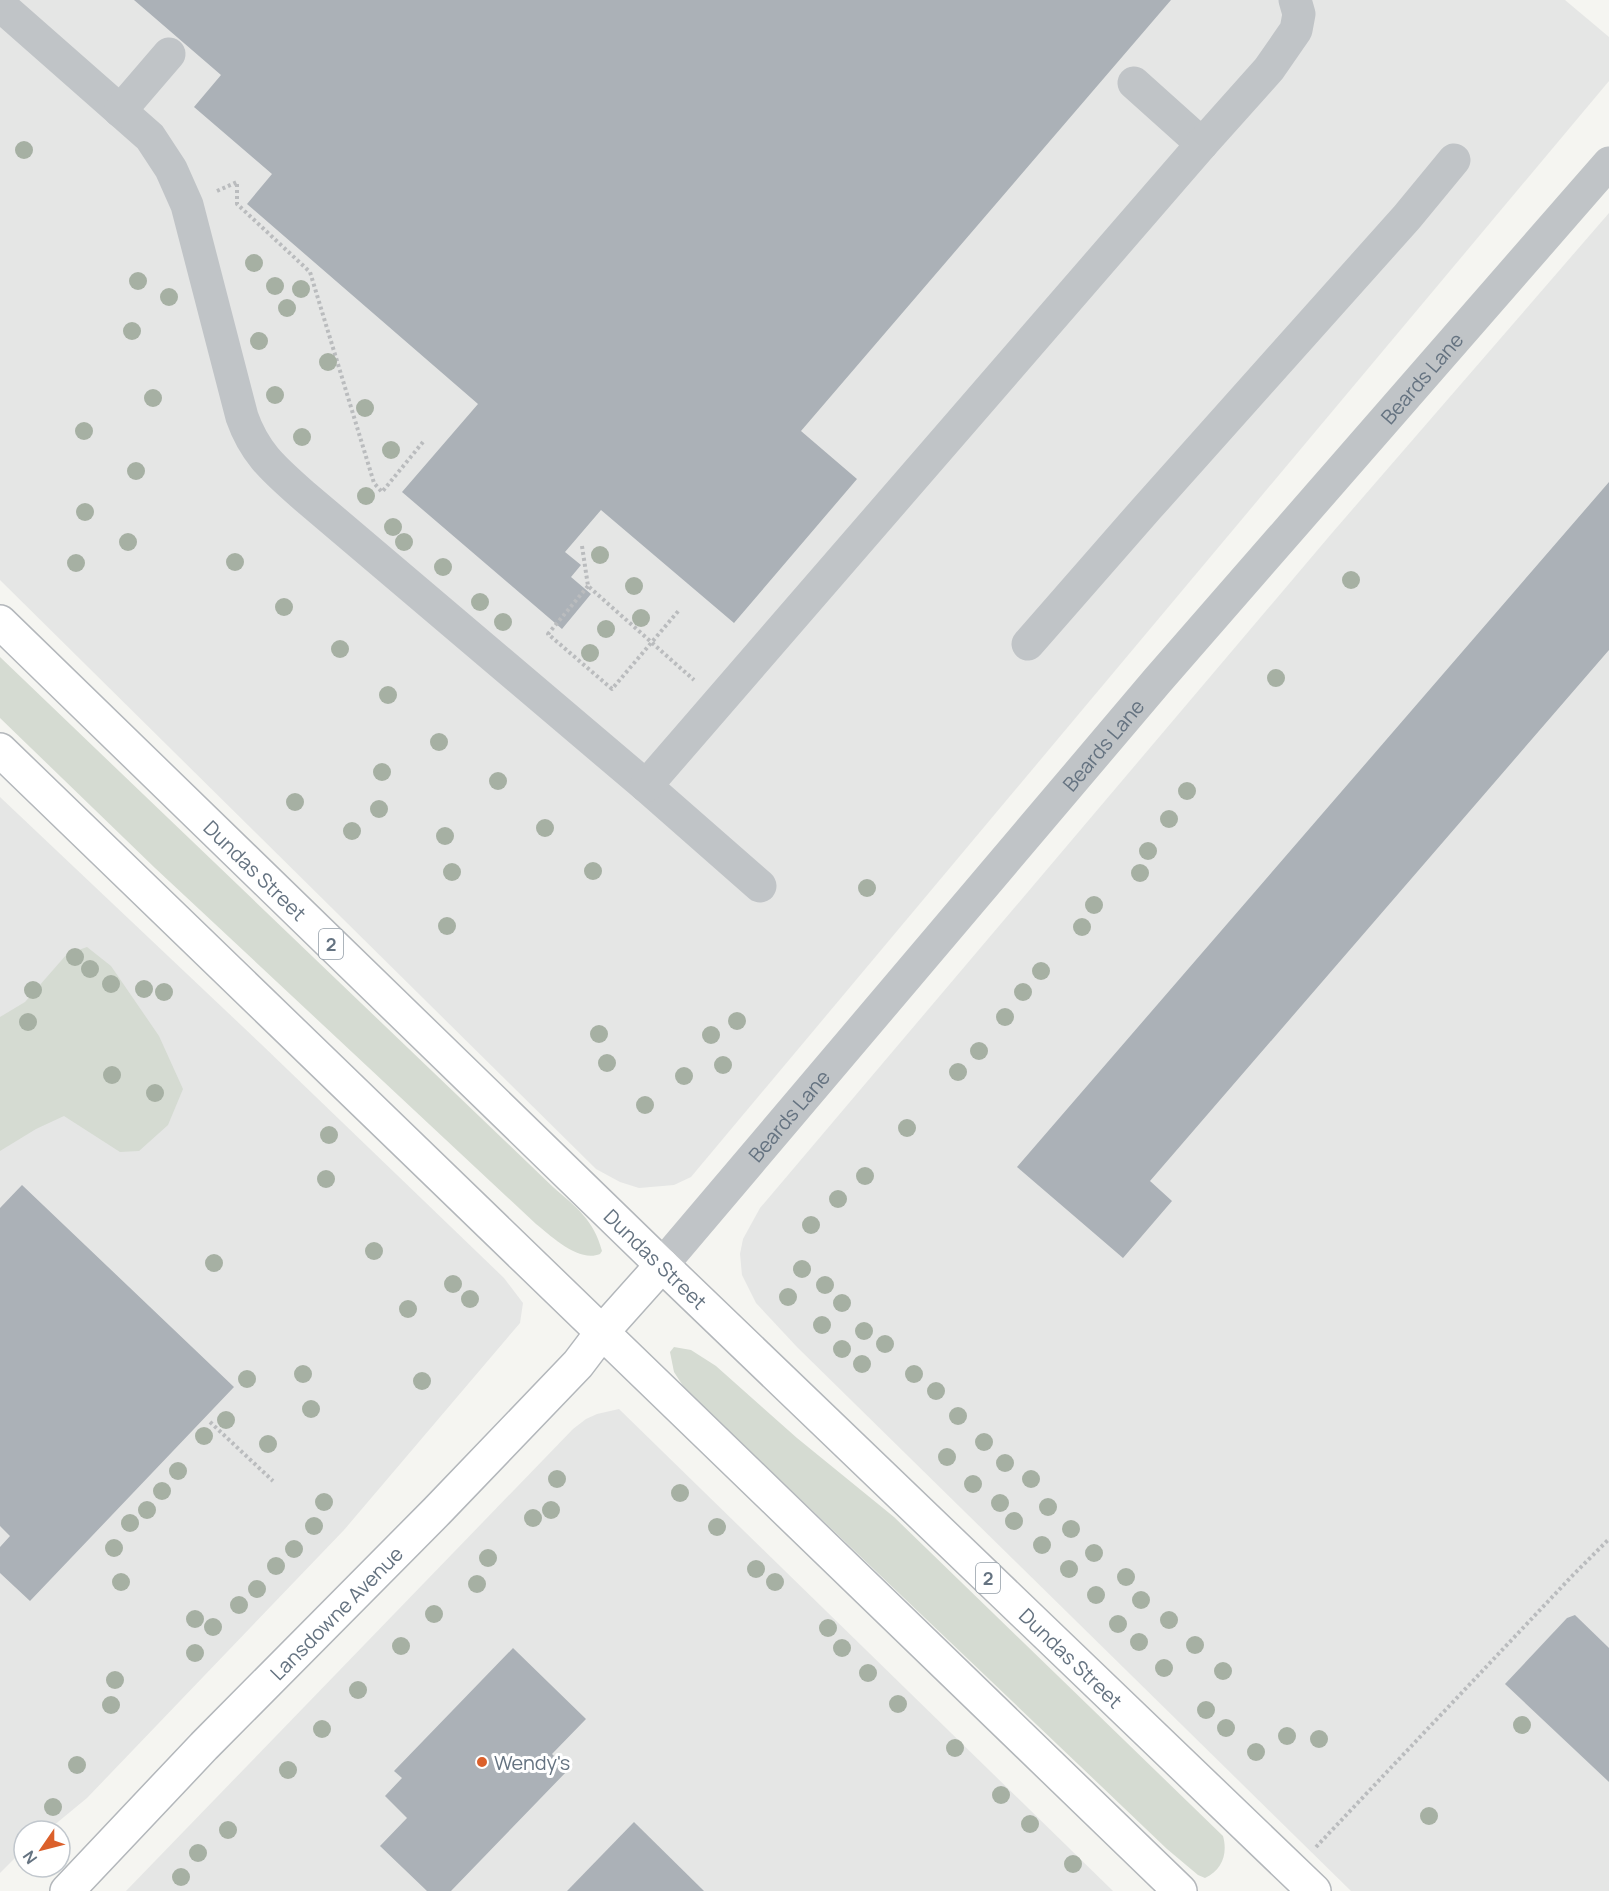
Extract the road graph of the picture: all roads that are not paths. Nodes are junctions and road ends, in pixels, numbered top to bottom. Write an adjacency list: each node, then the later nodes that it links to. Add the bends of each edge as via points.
1 (1295, 0): 6 (street, via 1299,14 1296,30 1269,69)
2 (0, 5): 5 (street)
3 (169, 54): 5 (street)
4 (1134, 83): 6 (street)
5 (120, 111): 12 (street, via 150,137 171,169 187,205 242,417 263,457)
6 (1202, 144): 12 (street)
7 (1454, 160): 10 (street)
8 (1609, 163): 14 (street, Beards Lane, via 1157,681)
9 (0, 622): 14 (main road, Dundas Street / 2)
10 (1029, 644)
11 (0, 750): 15 (main road)
12 (646, 786): 13 (street)
13 (760, 886)
14 (662, 1265): 15 (main road, Beards Lane); 16 (main road, Dundas Street / 2)
15 (603, 1331): 17 (main road, Lansdowne Avenue, via 570,1373); 18 (main road)
16 (1304, 1881)
17 (67, 1891)
18 (1180, 1891)

